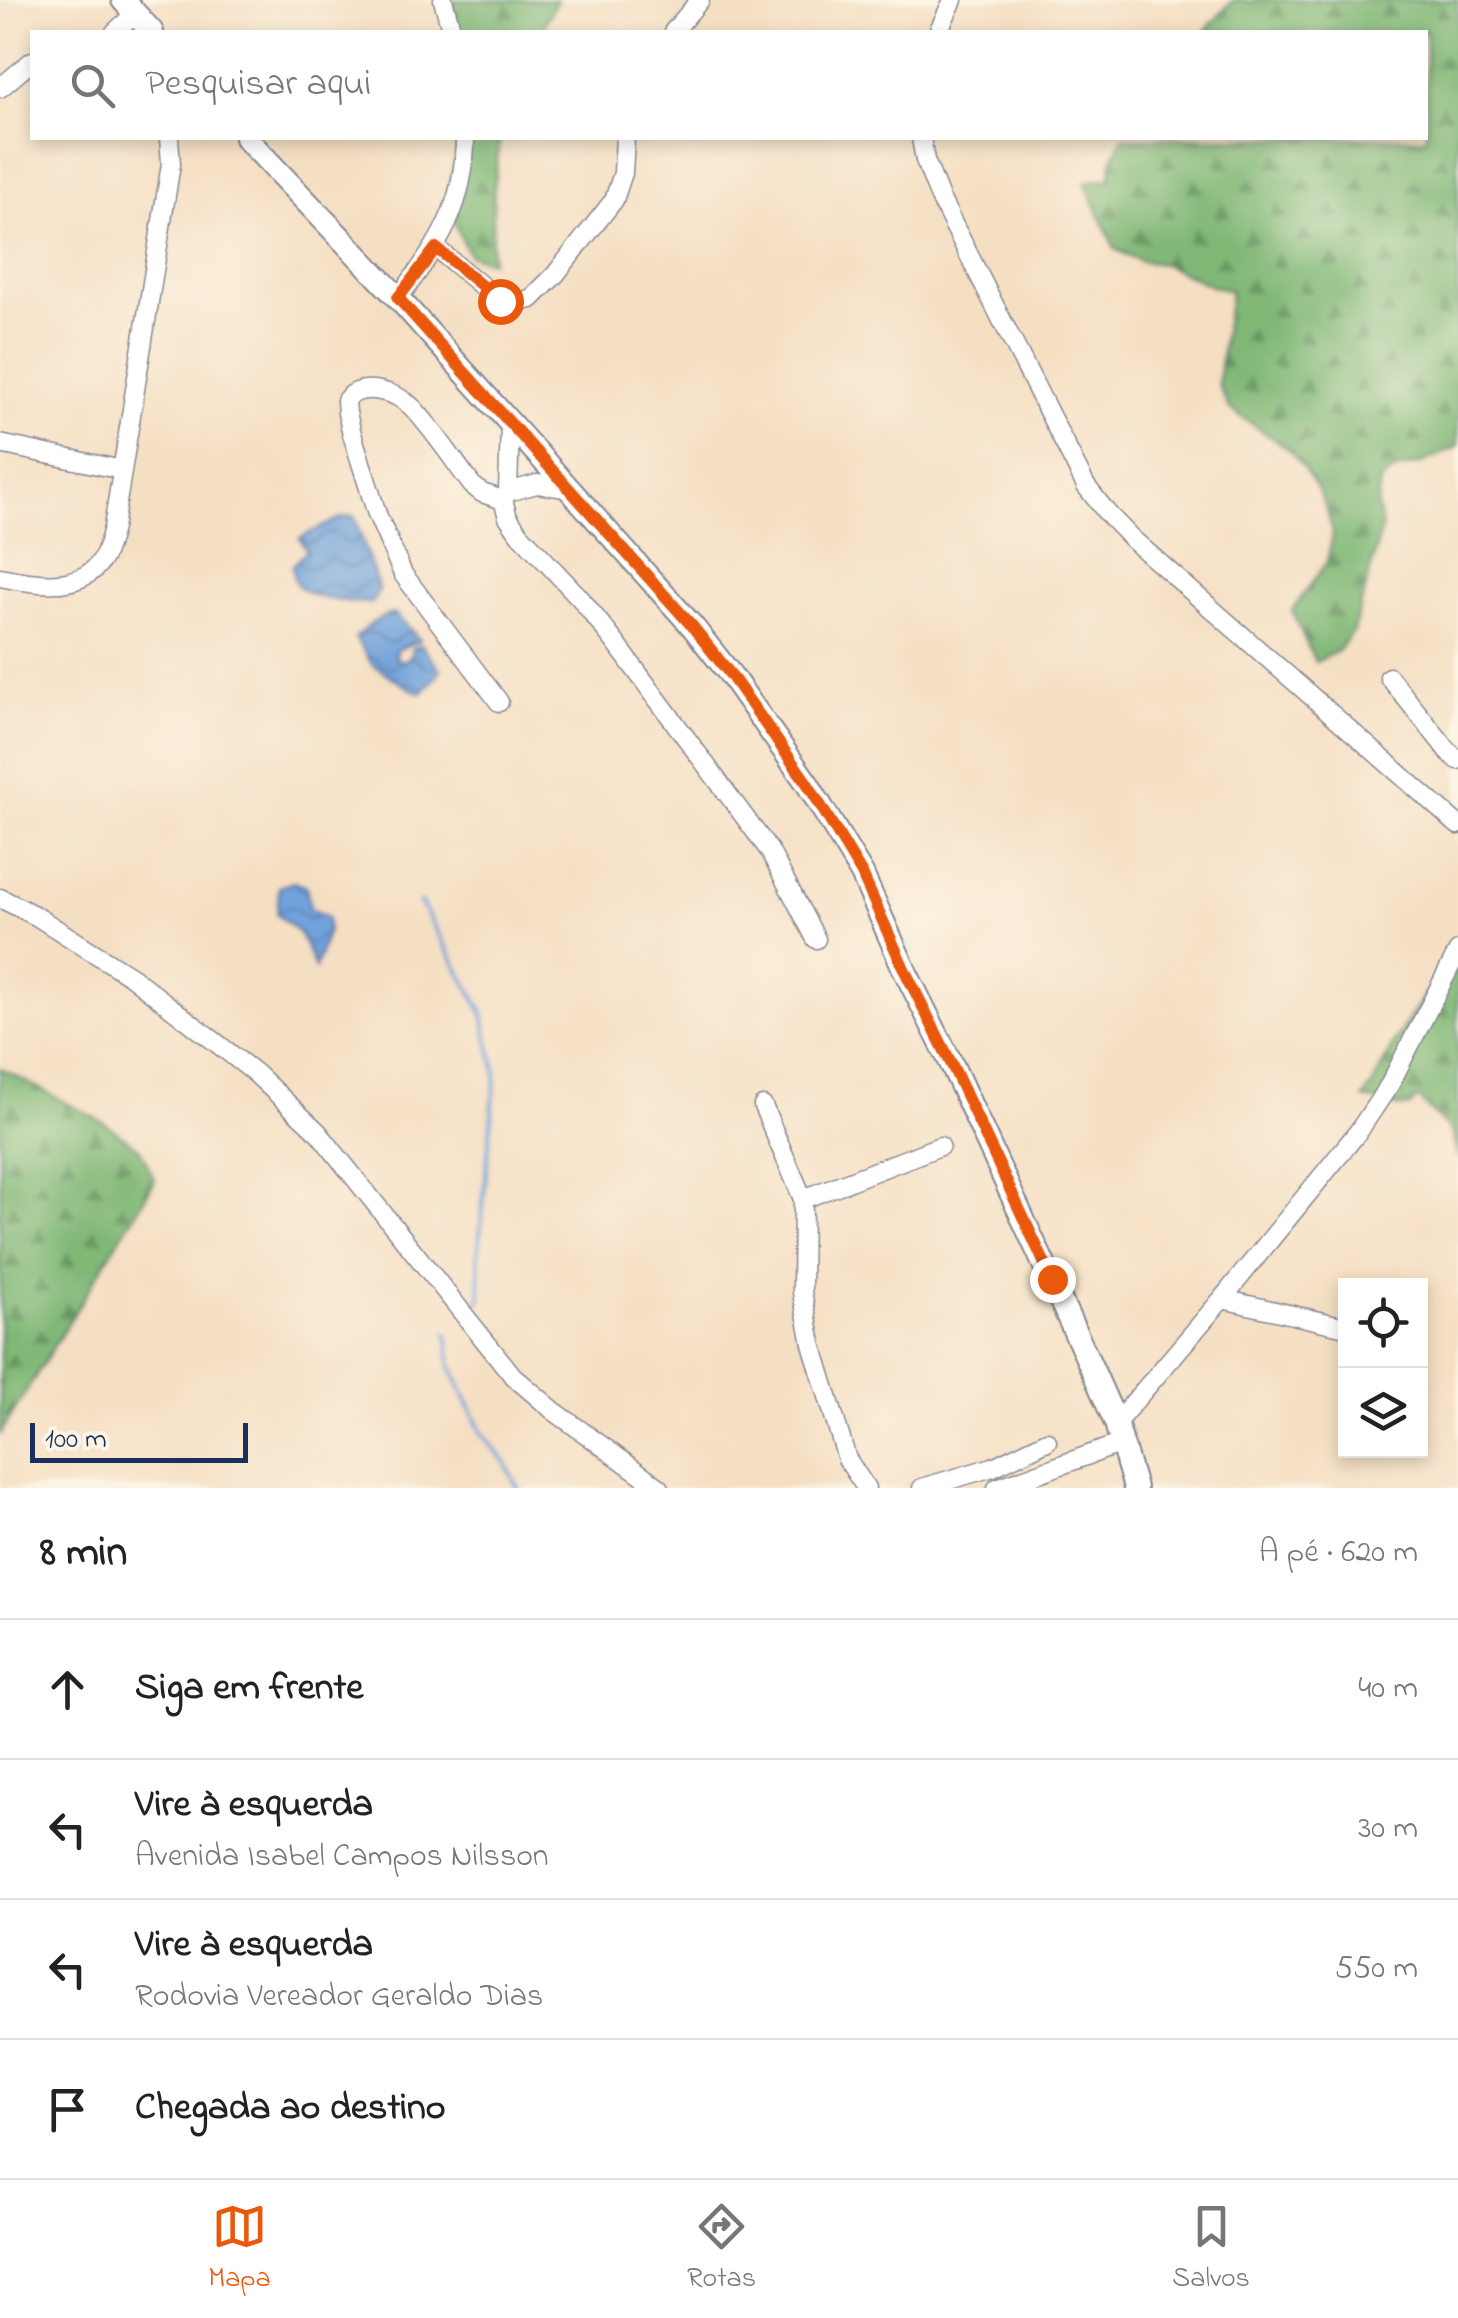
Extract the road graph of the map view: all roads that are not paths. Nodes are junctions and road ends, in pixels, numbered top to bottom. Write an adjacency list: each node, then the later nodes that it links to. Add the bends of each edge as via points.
1 (443, 0): 4 (street)
2 (700, 0): 5 (street)
3 (953, 0): 6 (street)
4 (451, 30)
5 (675, 30)
6 (939, 30)
7 (30, 64): 8 (street)
8 (0, 88)
9 (169, 140): 18 (street, via 171,164)
10 (248, 140): 15 (main road)
11 (465, 140): 14 (street, via 461,189)
12 (625, 140): 14 (street, via 614,200 531,299 500,301)
13 (921, 140): 25 (street, via 940,198 1086,486 1107,513)
14 (436, 248): 15 (street)
15 (398, 298): 16 (main road)
16 (510, 424): 19 (main road); 20 (street)
17 (0, 444): 18 (street)
18 (122, 470): 21 (street, via 105,555 96,568 68,581 32,584)
19 (566, 488): 20 (street, via 537,484); 34 (main road, via 730,674 862,874)
20 (506, 496): 23 (street, via 472,485 410,405 370,390 348,396 352,434 403,574); 27 (street, via 508,517 519,533 615,642 769,850)
21 (0, 577)
22 (1390, 678): 24 (street)
23 (499, 702)
24 (1458, 760)
25 (1458, 825)
26 (0, 898): 37 (street, via 132,977 255,1073 318,1132 514,1376)
27 (816, 939)
28 (1458, 951): 32 (street, via 1358,1132)
29 (763, 1106): 31 (street)
30 (940, 1146): 31 (street)
31 (803, 1199): 38 (street, via 802,1292 812,1344 847,1459)
32 (1222, 1299): 33 (street); 34 (street)
33 (1338, 1325)
34 (1119, 1433): 40 (street); 41 (main road)
35 (1047, 1441): 36 (street)
36 (993, 1467): 39 (street); 40 (street)
37 (660, 1488)
38 (866, 1488)
39 (922, 1488)
40 (999, 1488)
41 (1135, 1488)

